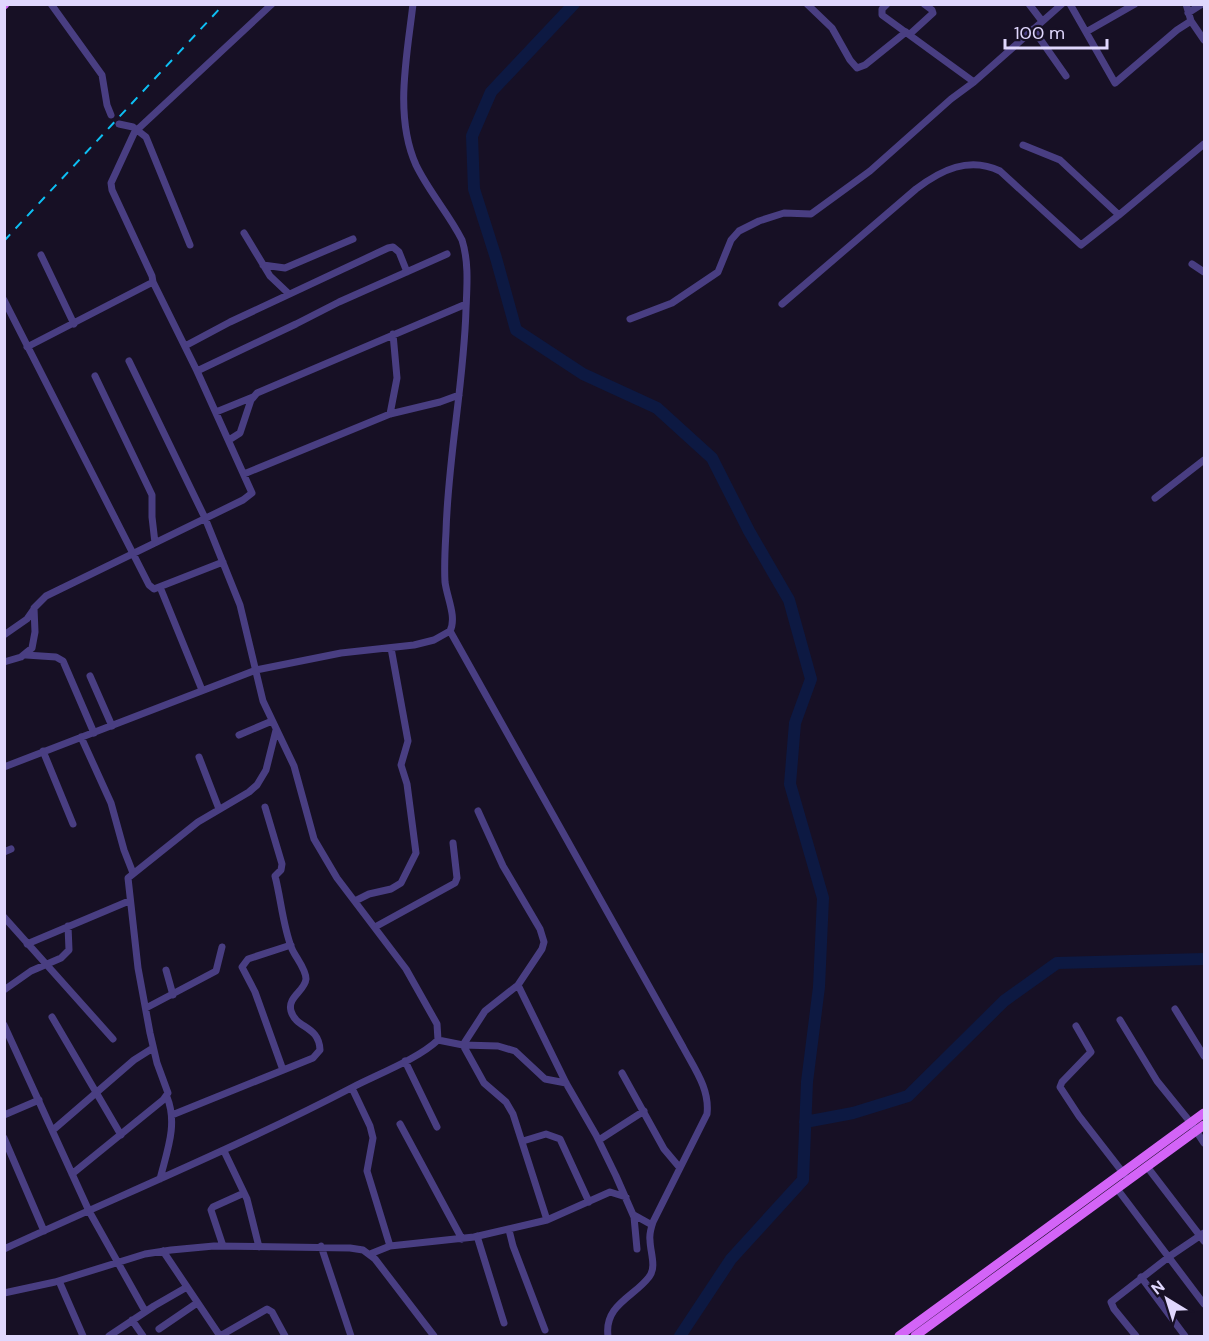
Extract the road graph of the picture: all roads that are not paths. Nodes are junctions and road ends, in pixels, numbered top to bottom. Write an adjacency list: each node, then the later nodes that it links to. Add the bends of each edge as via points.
1 (51, 4): 22 (street, via 102,75)
2 (272, 4): 24 (street)
3 (413, 4): 40 (street, via 406,78 408,144 416,165 462,240)
4 (807, 4): 18 (street, via 832,28 857,68)
5 (887, 4): 18 (street, via 882,15)
6 (924, 4): 18 (street, via 933,13)
7 (1029, 4): 14 (street)
8 (1062, 4): 14 (street)
9 (1070, 4): 17 (street)
10 (1135, 4): 17 (street)
11 (1186, 4): 13 (street)
12 (1202, 4): 13 (street)
13 (1188, 13): 15 (street)
14 (1042, 21): 16 (street)
15 (1191, 21): 17 (street, via 1115,83); 19 (street)
16 (1033, 29): 20 (street); 21 (street)
17 (1086, 32)
18 (908, 33): 21 (street)
19 (1204, 40)
20 (1066, 76)
21 (974, 82): 42 (street, via 870,171 811,214 784,213 739,231 731,240 718,272 672,303)
22 (111, 115)
23 (120, 124): 24 (street)
24 (137, 129): 30 (street, via 144,133); 37 (street, via 111,183)
25 (1204, 144): 27 (street)
26 (1023, 145): 27 (street, via 1059,160)
27 (1119, 215): 41 (street, via 1081,244 989,165 945,170 916,189)
28 (244, 233): 34 (street)
29 (353, 239): 34 (street, via 285,267)
30 (190, 245)
31 (447, 254): 35 (street)
32 (41, 255): 43 (street)
33 (1192, 264): 36 (street)
34 (263, 265): 38 (street)
35 (407, 272): 38 (street, via 393,247); 48 (street)
36 (1204, 272)
37 (153, 282): 43 (street); 45 (street)
38 (289, 294): 45 (street)
39 (4, 300): 46 (street)
40 (466, 304): 44 (street); 50 (street)
41 (782, 304)
42 (630, 319)
43 (74, 324): 46 (street)
44 (393, 334): 51 (street); 53 (street, via 397,378)
45 (185, 346): 48 (street)
46 (27, 347): 60 (street)
47 (129, 361): 58 (street)
48 (197, 371): 52 (street)
49 (95, 376): 59 (street, via 152,495)
50 (459, 395): 53 (street); 64 (street, via 446,527 446,583 453,620)
51 (253, 396): 52 (street); 54 (street, via 240,433)
52 (216, 411): 54 (street)
53 (390, 414): 56 (street)
54 (229, 440): 56 (street)
55 (1204, 460): 57 (street)
56 (244, 474): 58 (street, via 251,488 250,496)
57 (1155, 498)
58 (205, 518): 59 (street); 61 (street)
59 (155, 543): 60 (street)
60 (132, 554): 62 (street, via 149,585 154,589); 63 (street, via 56,590)
61 (223, 562): 62 (street); 69 (street, via 240,605)
62 (160, 587): 71 (street)
63 (34, 609): 65 (street); 67 (street, via 34,643)
64 (450, 631): 66 (street, via 434,640); 133 (street, via 705,1091 707,1114)
65 (4, 635)
66 (391, 648): 69 (street, via 341,653); 88 (street, via 408,741 401,765 416,854 407,874 395,887)
67 (26, 655): 68 (street); 75 (street, via 63,661)
68 (4, 662)
69 (256, 670): 71 (street); 72 (street)
70 (90, 676): 73 (street)
71 (202, 690): 73 (street)
72 (272, 721): 74 (street); 76 (street)
73 (112, 726): 75 (street)
74 (276, 730): 82 (street, via 262,778 249,792); 88 (street, via 294,766 314,838)
75 (94, 733): 77 (street)
76 (239, 735)
77 (81, 737): 78 (street); 86 (street, via 111,803)
78 (43, 751): 80 (street); 84 (street)
79 (199, 757): 82 (street)
80 (4, 767)
81 (265, 807): 93 (street, via 282,864 275,876)
82 (219, 809): 86 (street)
83 (478, 811): 97 (street, via 503,866 543,936 542,948)
84 (73, 824)
85 (453, 843): 91 (street, via 455,883)
86 (133, 873): 87 (street, via 127,883)
87 (129, 901): 90 (street); 100 (street)
88 (355, 901): 91 (street)
89 (4, 917): 92 (street)
90 (68, 926): 92 (street); 95 (street, via 69,950)
91 (375, 927): 107 (street, via 406,969 437,1024)
92 (27, 944): 95 (street)
93 (291, 945): 112 (street, via 248,959 242,967); 112 (street, via 306,975 294,996 291,1012 297,1022 313,1032 320,1050 313,1058)
94 (222, 946): 99 (street, via 216,971)
95 (45, 965): 98 (street); 106 (street)
96 (166, 970): 99 (street)
97 (518, 985): 108 (street, via 485,1011); 114 (street)
98 (4, 990)
99 (173, 995): 100 (street)
100 (146, 1008): 109 (street)
101 (1175, 1009): 110 (street)
102 (52, 1017): 116 (street)
103 (1120, 1020): 125 (street, via 1157,1082)
104 (4, 1025): 118 (street)
105 (1076, 1026): 136 (street, via 1091,1052 1060,1087)
106 (113, 1039)
107 (438, 1040): 108 (street); 111 (street)
108 (464, 1045): 114 (street, via 498,1046 515,1052 545,1079); 130 (street, via 484,1083 506,1102)
109 (153, 1048): 116 (street); 117 (street, via 167,1086)
110 (1204, 1056)
111 (405, 1060): 115 (street); 124 (street)
112 (283, 1071): 122 (street)
113 (622, 1073): 119 (street)
114 (566, 1083): 129 (street)
115 (351, 1088): 132 (street); 153 (street, via 373,1138 367,1171)
116 (96, 1093): 126 (street); 127 (street)
117 (167, 1097): 122 (street); 127 (street)
118 (39, 1100): 121 (street); 126 (street)
119 (644, 1112): 129 (street); 133 (street, via 670,1158)
120 (1204, 1113): 125 (main road)
121 (4, 1115)
122 (172, 1115): 137 (street)
123 (400, 1124): 150 (street)
124 (437, 1126)
125 (1198, 1126): 131 (street); 134 (main road); 136 (main road)
126 (53, 1130): 135 (street)
127 (121, 1135): 135 (street)
128 (4, 1138): 147 (street)
129 (599, 1140): 140 (street)
130 (523, 1141): 141 (street, via 546,1134 560,1139); 144 (street)
131 (1204, 1143)
132 (224, 1151): 137 (street); 139 (street)
133 (680, 1168): 145 (street)
134 (1148, 1168): 138 (main road); 149 (street)
135 (72, 1174): 142 (street)
136 (1124, 1174): 180 (main road)
137 (160, 1179): 142 (street)
138 (1118, 1190): 159 (street); 181 (main road)
139 (244, 1193): 151 (street, via 211,1210); 154 (street)
140 (626, 1197): 141 (street, via 610,1192); 143 (street)
141 (590, 1202): 144 (street)
142 (89, 1211): 147 (street); 160 (street)
143 (634, 1215): 145 (street); 156 (street)
144 (547, 1220): 146 (street)
145 (652, 1226): 179 (street, via 654,1267 650,1276 612,1313)
146 (509, 1230): 148 (street); 171 (street)
147 (44, 1231): 155 (street)
148 (477, 1236): 150 (street); 169 (street)
149 (1203, 1236): 159 (street)
150 (462, 1239): 153 (street)
151 (223, 1246): 154 (street); 157 (street)
152 (321, 1246): 154 (street); 158 (street); 177 (street)
153 (390, 1246): 158 (street)
154 (259, 1247)
155 (4, 1249)
156 (637, 1249)
157 (163, 1251): 160 (street); 163 (street)
158 (370, 1254): 178 (street)
159 (1170, 1256): 161 (street); 166 (street)
160 (117, 1263): 162 (street); 167 (street)
161 (1141, 1277): 182 (street, via 1111,1302); 183 (street)
162 (59, 1281): 164 (street); 172 (street)
163 (187, 1287): 165 (street); 167 (street)
164 (4, 1293)
165 (197, 1303): 170 (street); 175 (street)
166 (1204, 1304)
167 (145, 1311): 168 (street)
168 (132, 1320): 173 (street); 174 (street)
169 (504, 1323)
170 (159, 1329)
171 (545, 1330)
172 (83, 1336)
173 (109, 1336)
174 (143, 1336)
175 (220, 1336): 176 (street, via 267,1309)
176 (285, 1336)
177 (351, 1336)
178 (434, 1336)
179 (608, 1336)
180 (899, 1336)
181 (915, 1336)
182 (1136, 1336)
183 (1185, 1336)

